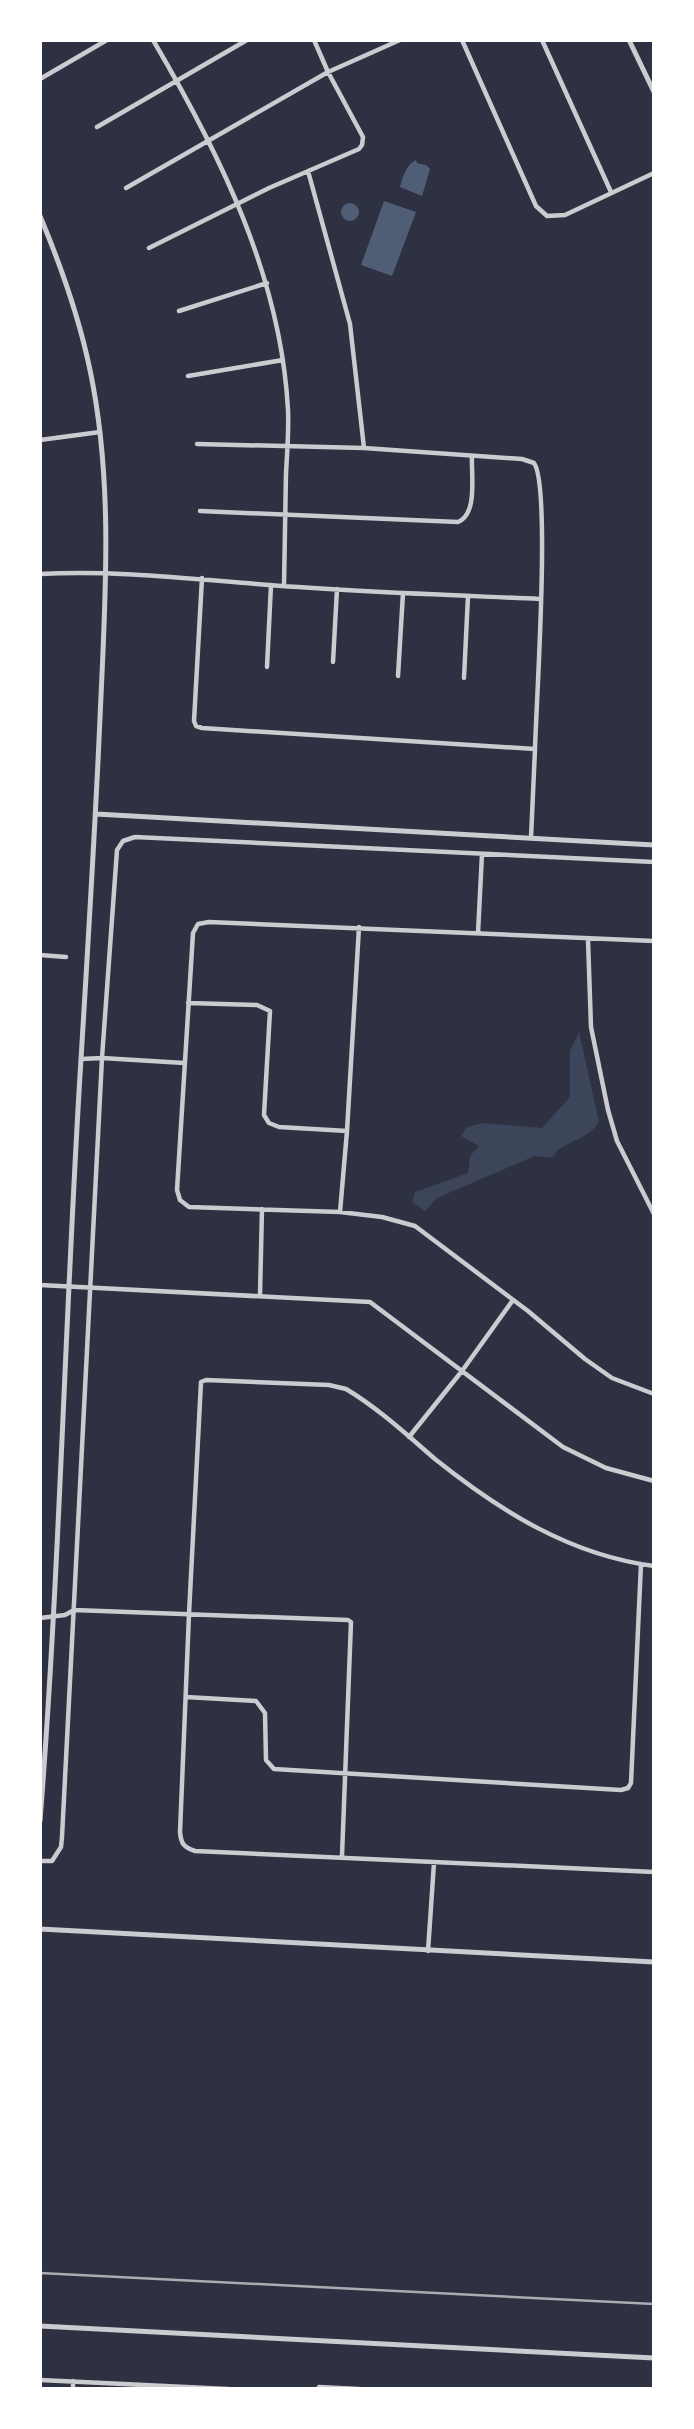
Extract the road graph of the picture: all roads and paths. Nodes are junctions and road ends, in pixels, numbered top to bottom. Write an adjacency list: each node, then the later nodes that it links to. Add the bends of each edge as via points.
1 (107, 40): 10 (street)
2 (153, 40): 11 (street)
3 (247, 40): 11 (street)
4 (314, 40): 9 (street)
5 (400, 40): 9 (street)
6 (462, 40): 18 (street, via 541,211 547,216 565,215)
7 (542, 40): 18 (street)
8 (629, 40): 12 (street)
9 (328, 72): 14 (street); 15 (street, via 363,141 359,149)
10 (40, 79)
11 (177, 81): 13 (street); 14 (street)
12 (654, 92)
13 (97, 127)
14 (208, 140): 17 (street); 19 (street)
15 (308, 171): 19 (street); 30 (street, via 350,324)
16 (654, 173): 18 (street)
17 (126, 188)
18 (611, 192)
19 (239, 204): 21 (street); 22 (street)
20 (40, 216): 26 (street, via 79,324)
21 (149, 248)
22 (267, 283): 23 (street); 24 (street)
23 (179, 311)
24 (283, 359): 25 (street); 29 (street)
25 (188, 376)
26 (100, 432): 27 (street); 34 (street, via 107,521)
27 (40, 440)
28 (197, 444): 29 (street)
29 (287, 444): 30 (street); 33 (street)
30 (364, 448): 31 (street)
31 (472, 456): 33 (street, via 471,509 458,522); 42 (street, via 528,460 538,468)
32 (200, 511): 33 (street)
33 (285, 513): 38 (street)
34 (105, 572): 35 (street); 36 (street); 48 (street)
35 (40, 574)
36 (202, 579): 37 (street); 47 (street, via 196,726)
37 (271, 585): 38 (street); 44 (street)
38 (284, 586): 39 (street)
39 (337, 589): 40 (street); 43 (street)
40 (403, 593): 41 (street); 45 (street)
41 (468, 596): 42 (street); 46 (street)
42 (540, 599): 47 (street)
43 (333, 662)
44 (267, 667)
45 (398, 676)
46 (464, 678)
47 (535, 749): 49 (street)
48 (96, 814): 49 (street); 61 (street)
49 (531, 838): 50 (street)
50 (654, 845)
51 (482, 854): 52 (street); 54 (street); 60 (street, via 135,837 123,841 117,850)
52 (654, 863)
53 (359, 927): 54 (street); 59 (street, via 204,922 193,933); 63 (street)
54 (478, 933): 55 (street)
55 (588, 940): 56 (street); 66 (street, via 591,1027 608,1110 617,1140)
56 (654, 942)
57 (40, 955): 58 (street)
58 (66, 957)
59 (188, 1003): 62 (street); 63 (street, via 257,1005 270,1011 264,1115 269,1123)
60 (102, 1058): 61 (street); 62 (street); 69 (street)
61 (81, 1059): 68 (street)
62 (184, 1063): 64 (street, via 180,1200 189,1207)
63 (347, 1131): 65 (street)
64 (262, 1209): 65 (street); 70 (street)
65 (340, 1212): 71 (street, via 415,1226)
66 (654, 1214)
67 (40, 1285): 68 (street)
68 (71, 1286): 69 (street); 81 (street)
69 (90, 1287): 70 (street); 78 (street)
70 (260, 1296): 72 (street, via 370,1302)
71 (513, 1300): 72 (street); 73 (street, via 612,1378)
72 (462, 1371): 74 (street); 75 (street, via 563,1447 606,1468)
73 (654, 1394)
74 (409, 1437): 76 (street, via 524,1522 564,1542); 79 (street, via 340,1387 201,1382)
75 (654, 1481)
76 (642, 1564): 77 (street); 83 (street, via 628,1788)
77 (654, 1566)
78 (74, 1610): 79 (street); 81 (street); 86 (street, via 61,1847 52,1861)
79 (189, 1614): 82 (street); 83 (street, via 351,1622)
80 (40, 1618): 81 (street)
81 (54, 1618): 84 (street)
82 (186, 1697): 83 (street, via 256,1701 265,1713 266,1760 274,1769); 85 (street, via 180,1832 184,1846)
83 (345, 1773): 85 (street)
84 (40, 1821)
85 (342, 1856): 87 (street)
86 (40, 1861)
87 (434, 1863): 88 (street); 90 (street)
88 (654, 1872)
89 (40, 1929): 90 (street)
90 (428, 1951): 91 (street)
91 (654, 1962)
92 (40, 2326): 93 (street)
93 (654, 2358)
94 (40, 2380): 95 (street)
95 (73, 2381): 96 (street); 97 (street)
96 (153, 2386): 98 (street)
97 (73, 2389)
98 (228, 2389)
99 (318, 2389): 100 (street)
100 (359, 2389)

